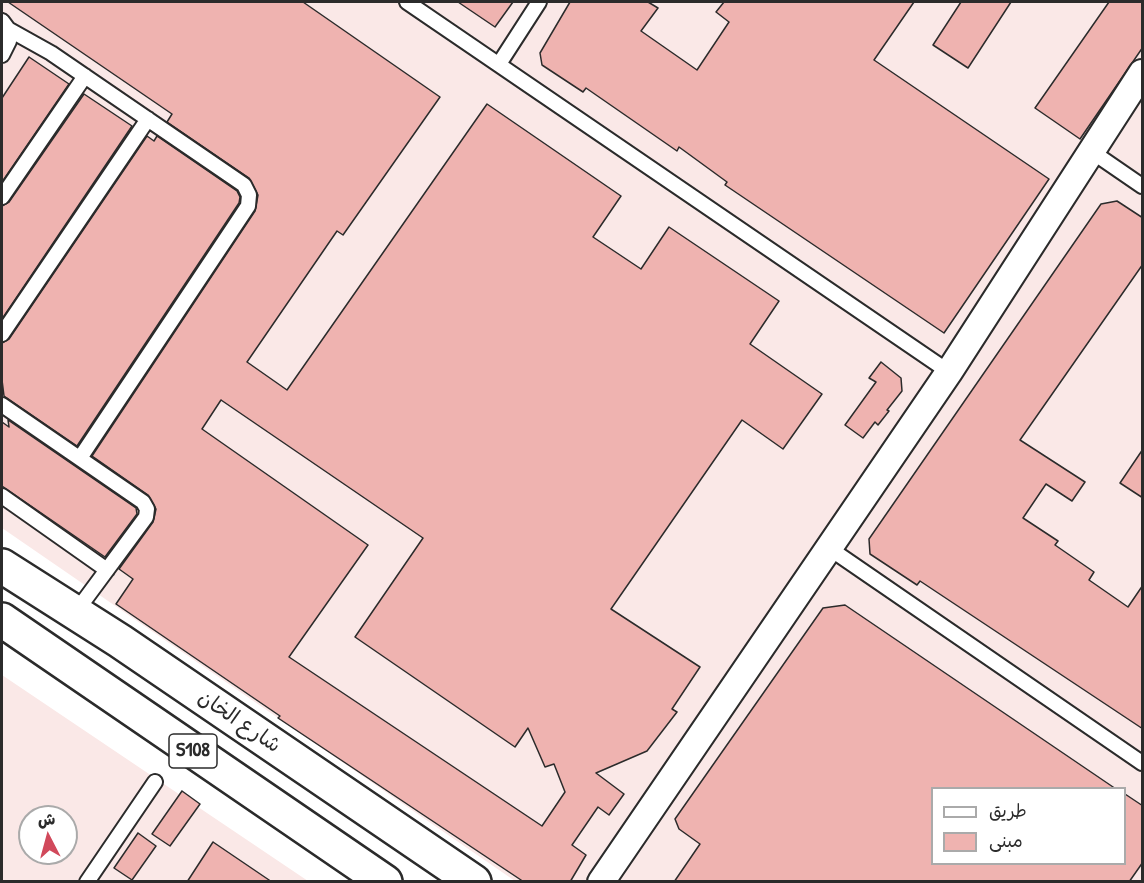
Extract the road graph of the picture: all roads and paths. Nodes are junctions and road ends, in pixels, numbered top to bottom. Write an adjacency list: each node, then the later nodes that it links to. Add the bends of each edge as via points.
1 (407, 2): 5 (lane)
2 (540, 2): 5 (lane)
3 (5, 25): 4 (lane, via 9,41); 7 (lane)
4 (2, 55)
5 (499, 64): 13 (lane)
6 (1143, 73): 9 (street)
7 (85, 76): 8 (lane); 11 (lane)
8 (148, 119): 12 (lane); 15 (lane, via 244,185 249,200)
9 (1091, 152): 10 (lane); 13 (street)
10 (1143, 186)
11 (2, 197)
12 (2, 334)
13 (949, 372): 17 (street)
14 (2, 405): 15 (lane)
15 (80, 458): 19 (lane, via 147,509 146,517)
16 (2, 496): 19 (lane)
17 (829, 548): 22 (lane); 27 (street)
18 (2, 566): 20 (main road, شارع الخان / S108)
19 (107, 570): 20 (lane)
20 (75, 613): 26 (main road, شارع الخان / S108)
21 (2, 620): 25 (main road, S108)
22 (1143, 763)
23 (155, 782): 24 (lane)
24 (87, 882)
25 (385, 882)
26 (474, 882)
27 (602, 882)

